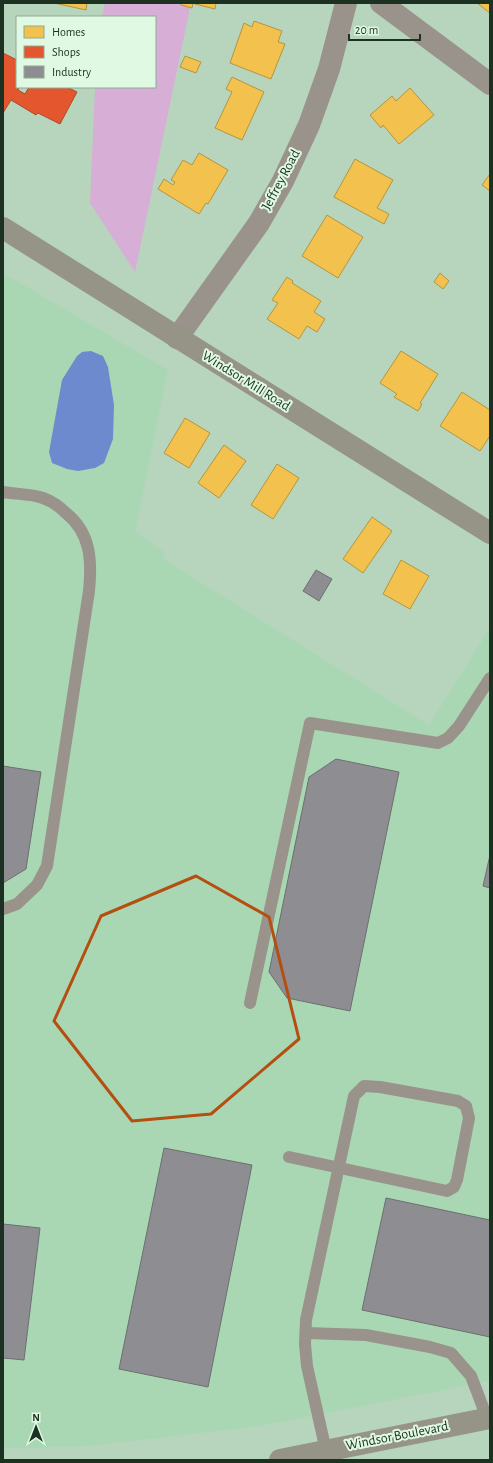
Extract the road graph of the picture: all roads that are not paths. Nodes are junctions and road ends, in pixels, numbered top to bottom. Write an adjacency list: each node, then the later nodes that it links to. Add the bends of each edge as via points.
1 (346, 3): 5 (street, Jeffrey Road, via 329,69 309,125 283,181 259,223)
2 (381, 3): 3 (street)
3 (490, 84)
4 (3, 228): 5 (main road, Windsor Mill Road)
5 (177, 338): 7 (main road, Windsor Mill Road)
6 (3, 492): 9 (lane, via 42,498 60,507 74,519 83,531 90,552 91,572 47,866 37,885 18,904)
7 (490, 533)
8 (490, 678): 10 (lane, via 459,726 448,738 438,743 310,723)
9 (3, 910)
10 (250, 1003)
11 (289, 1157): 12 (lane)
12 (338, 1169): 12 (lane, via 354,1096 364,1086 458,1101 466,1106 469,1118 457,1180 454,1187 447,1191); 13 (lane, via 306,1320)
13 (306, 1333): 14 (lane, via 366,1335 451,1353 471,1376); 15 (lane, via 307,1366)
14 (489, 1418): 15 (main road, Windsor Boulevard)
15 (326, 1451): 16 (main road, Windsor Boulevard)
16 (286, 1459)

